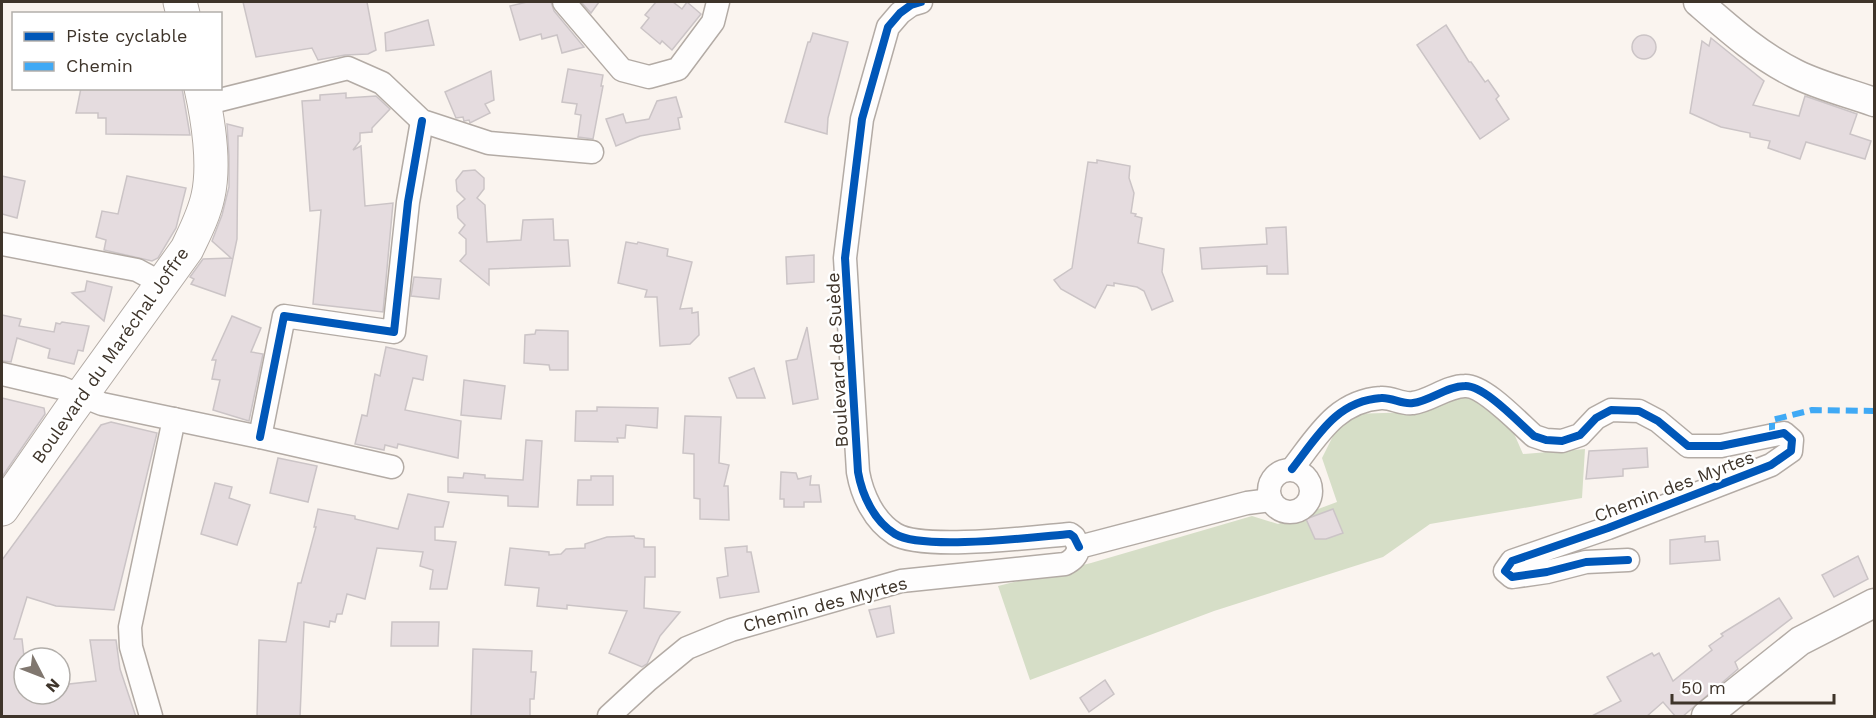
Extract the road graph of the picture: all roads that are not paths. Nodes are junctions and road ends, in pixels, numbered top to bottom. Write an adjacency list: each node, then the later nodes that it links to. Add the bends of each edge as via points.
1 (564, 2): 2 (street, via 622,70 649,77 678,69 713,22)
2 (718, 2)
3 (921, 2): 20 (street, Boulevard de Suède, via 900,13 888,27 862,119 845,258 861,488 884,525 915,541 992,541 1070,534)
4 (1692, 2): 5 (street)
5 (1699, 2): 7 (street, via 1779,65)
6 (203, 96): 8 (street, via 348,68 382,83); 11 (main road, Boulevard du Maréchal Joffre, via 210,171 208,195 187,249)
7 (1875, 102)
8 (422, 121): 9 (street, via 489,143); 15 (street, via 408,202 394,332 284,316)
9 (592, 152)
10 (2, 244): 11 (street, via 137,270)
11 (163, 284): 13 (main road, Boulevard du Maréchal Joffre)
12 (2, 374): 13 (street)
13 (81, 396): 14 (street); 19 (main road, Boulevard du Maréchal Joffre)
14 (174, 419): 15 (street); 23 (street, via 129,627)
15 (260, 437): 16 (street)
16 (392, 467)
17 (1292, 470): 18 (street, via 1272,478); 18 (street, via 1308,480 1309,501 1291,512 1281,511); 21 (street, Chemin des Myrtes, via 1324,427 1353,404 1383,397 1409,404 1464,386 1478,388 1534,436 1546,440 1562,441 1580,435 1596,418 1611,410 1639,411 1688,446 1721,446 1785,434 1792,440 1791,451 1772,465 1512,561 1505,571 1512,577 1586,562)
18 (1271, 500): 20 (street, Chemin des Myrtes)
19 (4, 502)
20 (1080, 547): 24 (street, Chemin des Myrtes, via 1073,560 1056,567 901,581 731,630 687,648)
21 (1628, 560)
22 (1875, 603): 25 (street, via 1800,641)
23 (151, 717)
24 (609, 717)
25 (1706, 717)

